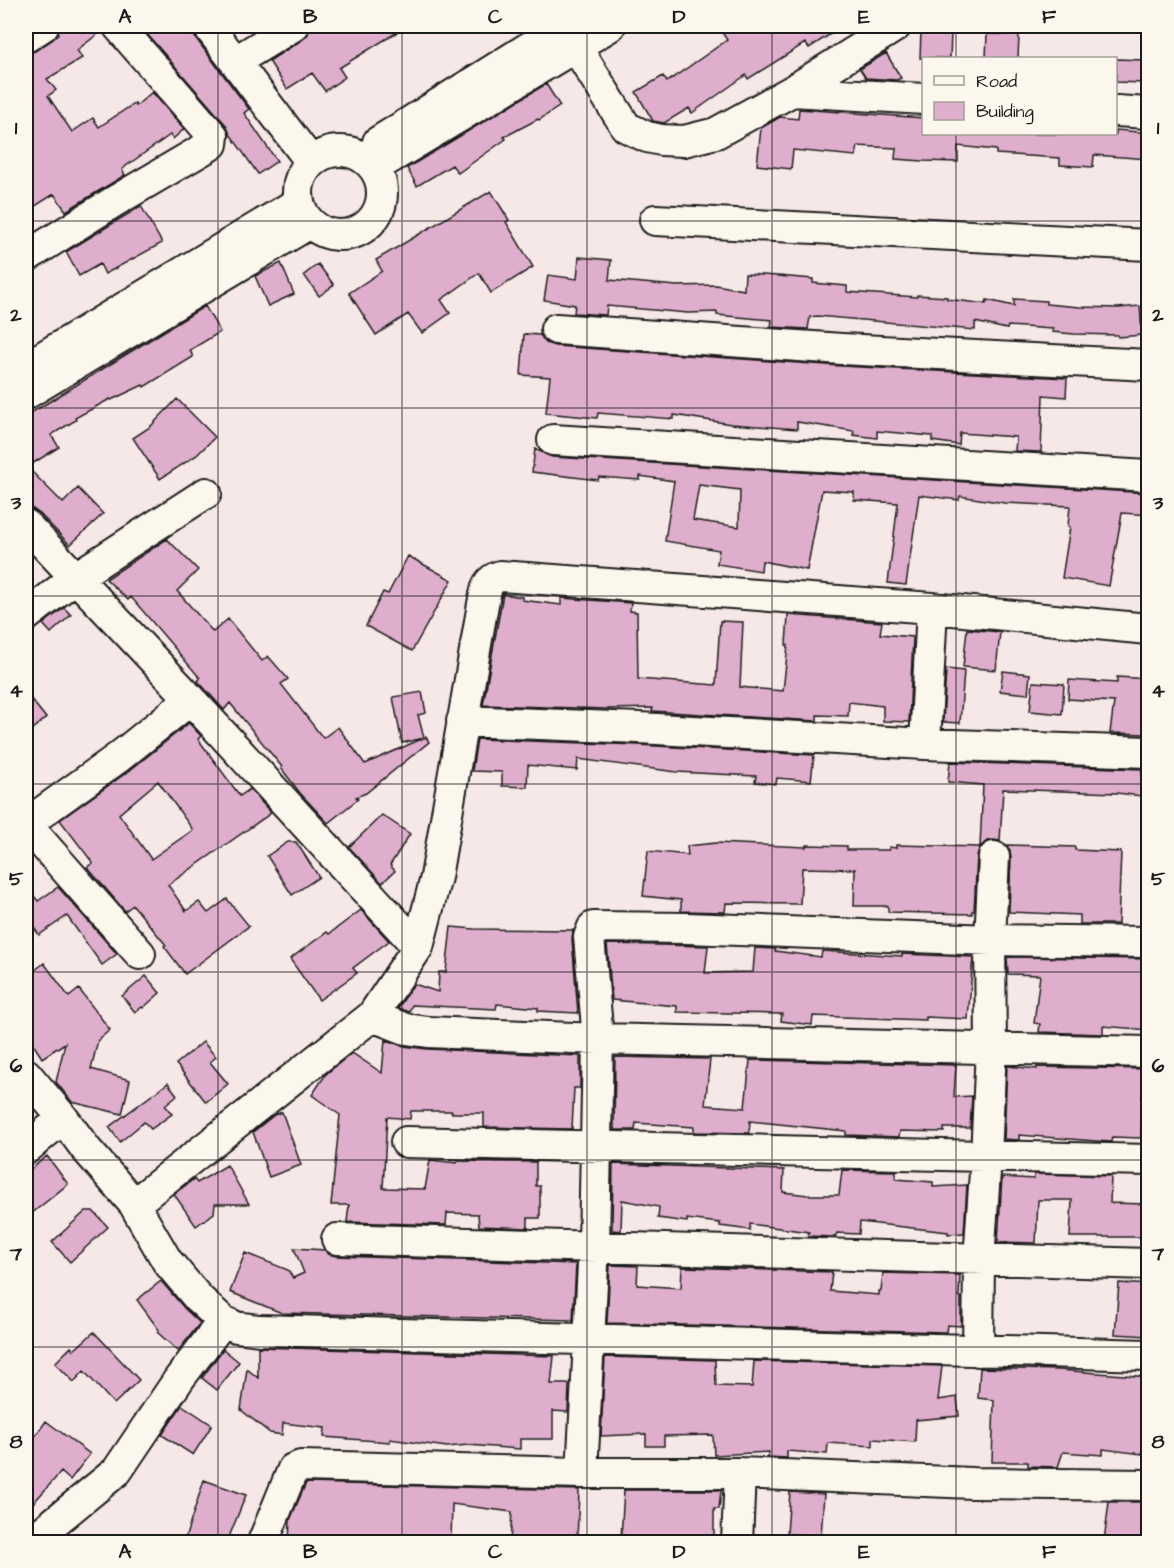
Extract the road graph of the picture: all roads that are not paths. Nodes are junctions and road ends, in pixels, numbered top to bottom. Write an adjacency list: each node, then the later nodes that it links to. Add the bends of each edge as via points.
1 (43, 26): 8 (street)
2 (118, 26): 19 (street, via 213,136 212,144)
3 (208, 26): 9 (street)
4 (293, 26): 9 (street)
5 (610, 26): 7 (street)
6 (896, 26): 10 (street)
7 (570, 36): 10 (street, via 626,127 647,137 684,141 716,133); 15 (street)
8 (26, 37)
9 (236, 61): 14 (street)
10 (792, 91): 11 (street)
11 (922, 99)
12 (1117, 111): 13 (street)
13 (1149, 113)
14 (311, 162): 15 (street, via 342,151); 16 (street, via 298,188)
15 (366, 162): 16 (street, via 381,185 381,202 373,219 359,231 325,233)
16 (304, 213): 22 (street); 23 (street)
17 (655, 220): 18 (street)
18 (1149, 245)
19 (26, 257)
20 (556, 329): 21 (street)
21 (1149, 365)
22 (26, 367)
23 (26, 394)
24 (553, 440): 25 (street)
25 (1149, 476)
26 (206, 494): 28 (street)
27 (26, 525): 28 (street)
28 (76, 577): 30 (street); 32 (street)
29 (932, 608): 31 (street); 33 (street, via 500,576 487,584); 34 (street)
30 (26, 616)
31 (1149, 628)
32 (191, 699): 36 (street); 40 (street)
33 (462, 721): 34 (street); 40 (street, via 436,877)
34 (925, 744): 35 (street)
35 (1149, 752)
36 (26, 826): 41 (street)
37 (994, 857): 38 (street)
38 (990, 940): 39 (street); 43 (street, via 593,927 589,946); 44 (street)
39 (1149, 942)
40 (418, 947): 42 (street)
41 (140, 954)
42 (372, 1016): 43 (street, via 406,1029 428,1032); 53 (street)
43 (598, 1039): 44 (street); 49 (street)
44 (991, 1048): 45 (street); 51 (street)
45 (1149, 1052)
46 (26, 1074): 47 (street)
47 (63, 1118): 50 (street); 53 (street)
48 (406, 1142): 49 (street)
49 (595, 1146): 51 (street); 55 (street)
50 (26, 1149)
51 (986, 1156): 52 (street); 56 (street)
52 (1149, 1160)
53 (135, 1204): 58 (street, via 167,1262)
54 (337, 1239): 55 (street)
55 (594, 1246): 56 (street); 59 (street)
56 (979, 1260): 57 (street); 60 (street)
57 (1149, 1264)
58 (223, 1321): 59 (street, via 259,1330); 65 (street, via 117,1471)
59 (588, 1340): 60 (street); 62 (street)
60 (978, 1351): 61 (street)
61 (1149, 1355)
62 (582, 1473): 63 (street); 66 (street, via 301,1466 293,1469)
63 (740, 1473): 64 (street, via 972,1483); 67 (street)
64 (1149, 1485)
65 (30, 1542)
66 (263, 1542)
67 (737, 1542)

